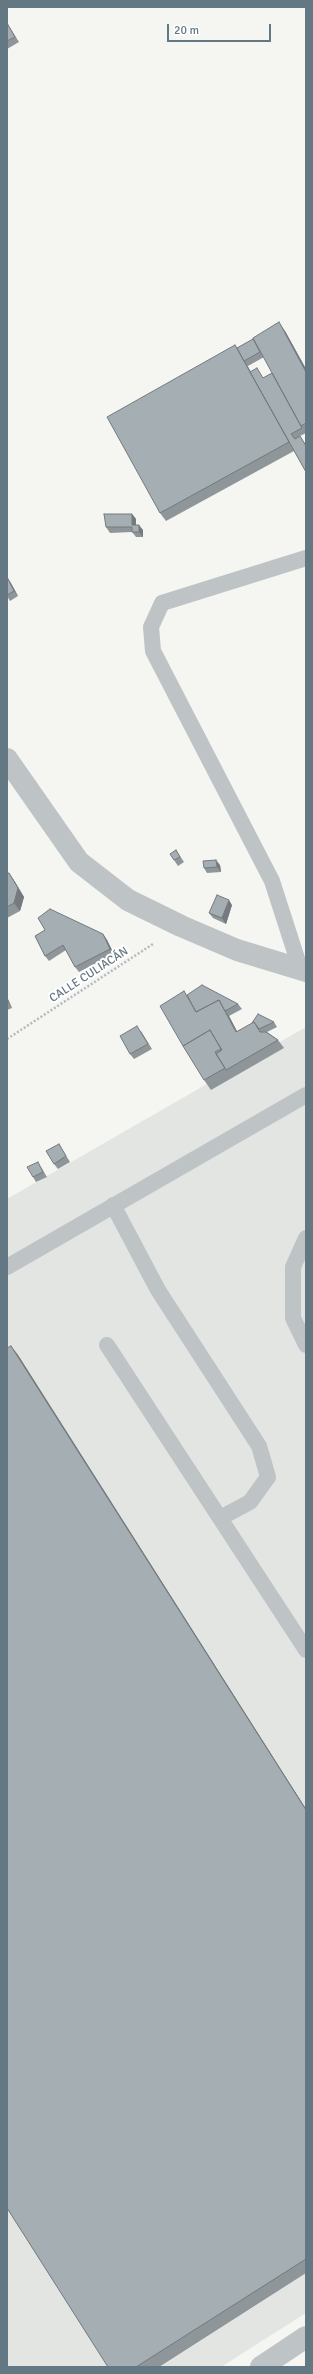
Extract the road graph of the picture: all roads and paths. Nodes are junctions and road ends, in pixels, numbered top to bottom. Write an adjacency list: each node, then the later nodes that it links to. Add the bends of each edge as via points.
1 (306, 558): 4 (lane, via 162,603 151,627 153,651 272,881)
2 (7, 759): 3 (street, via 79,862 128,900)
3 (181, 926): 4 (street, via 237,950); 5 (path, CALLE CULIACÁN)
4 (304, 971)
5 (7, 1039)
6 (306, 1095): 7 (lane)
7 (113, 1205): 9 (lane); 12 (lane, via 158,1290 259,1446 268,1477 250,1502)
8 (306, 1238): 11 (lane, via 293,1267 293,1318)
9 (7, 1267)
10 (107, 1345): 12 (lane)
11 (306, 1345)
12 (220, 1518): 13 (lane)
13 (306, 1650)
14 (306, 2337): 15 (street)
15 (261, 2367)

